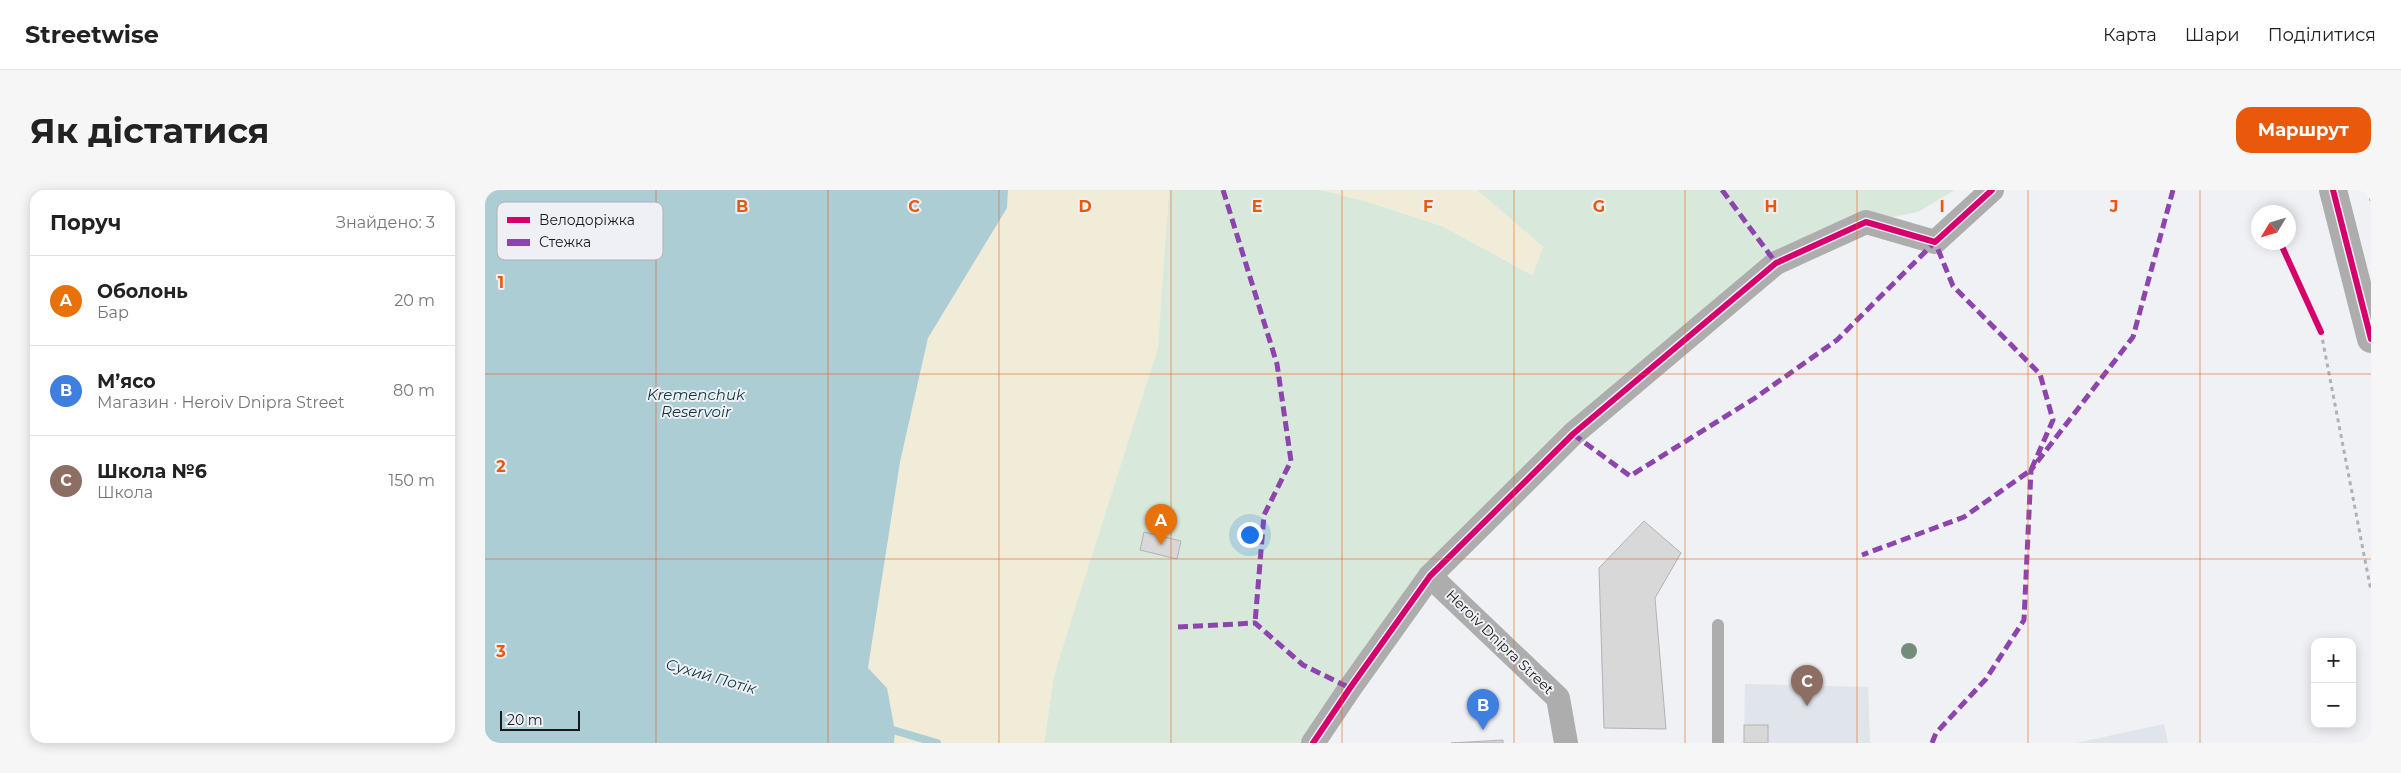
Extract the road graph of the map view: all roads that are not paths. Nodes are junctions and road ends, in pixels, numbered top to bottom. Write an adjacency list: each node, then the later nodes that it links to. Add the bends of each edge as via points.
1 (1992, 190): 4 (street, via 1935,242 1866,222 1776,263 1573,434)
2 (2333, 190): 3 (street)
3 (2371, 339)
4 (1430, 576): 6 (street); 7 (street, Heroiv Dnipra Street, via 1558,698)
5 (1718, 625): 8 (lane)
6 (1313, 743)
7 (1566, 743)
8 (1718, 743)

